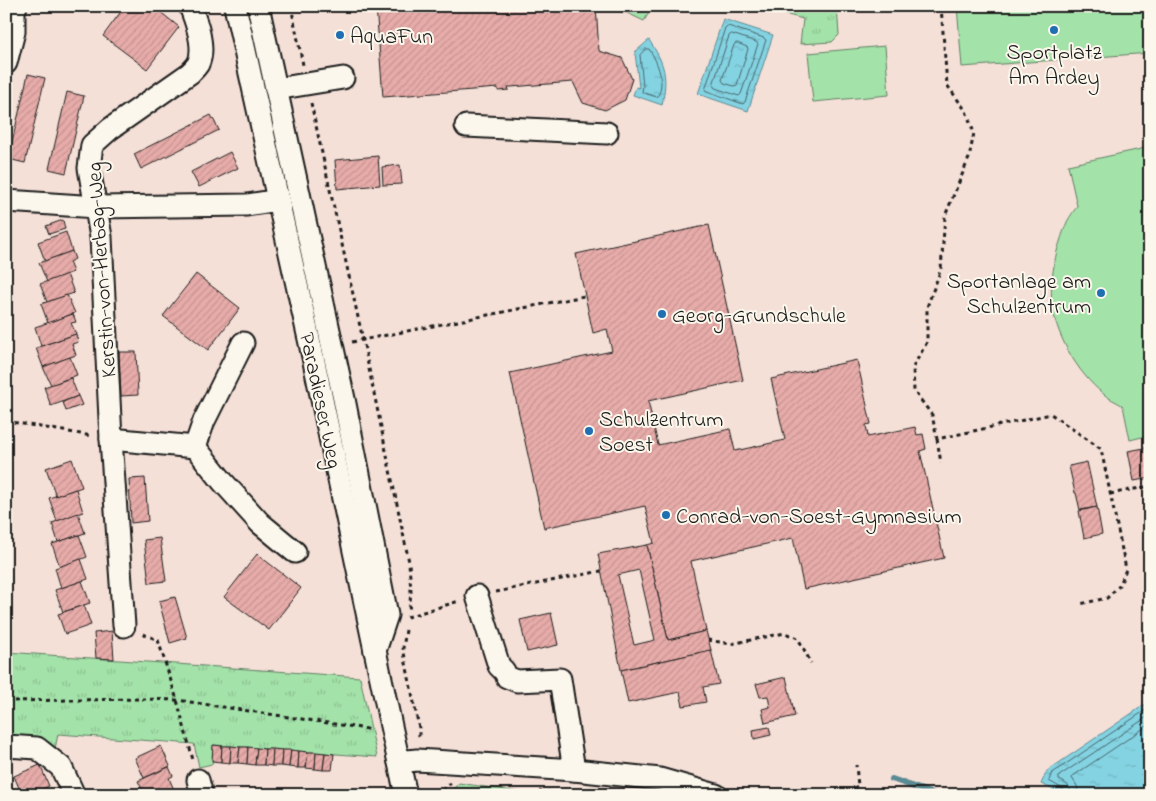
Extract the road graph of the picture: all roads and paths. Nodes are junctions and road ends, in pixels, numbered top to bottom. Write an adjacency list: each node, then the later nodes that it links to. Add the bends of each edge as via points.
1 (16, 6): 7 (street, via 14,32)
2 (190, 6): 17 (street, Kerstin-von-Herbag-Weg, via 198,24 201,52 198,63 190,73 92,145 89,168)
3 (236, 6): 14 (street, Paradieser Weg)
4 (258, 6): 10 (street)
5 (291, 6): 9 (path)
6 (941, 6): 24 (path, via 947,85 966,111 974,133 969,158 945,216 941,269 927,307 927,342 913,367 914,391 932,415)
7 (6, 63)
8 (343, 78): 9 (street)
9 (306, 84): 10 (street); 19 (path)
10 (276, 90): 13 (street)
11 (466, 126): 12 (street)
12 (606, 133)
13 (294, 173): 14 (street); 21 (street)
14 (274, 178): 15 (street, Paradieser Weg)
15 (279, 200): 17 (street, via 246,205); 34 (street, Paradieser Weg)
16 (6, 201): 17 (street)
17 (97, 207): 23 (street, Kerstin-von-Herbag-Weg, via 102,237)
18 (584, 296): 19 (path)
19 (363, 340): 21 (path); 40 (path, via 409,562 411,592 403,648 419,728)
20 (243, 343): 25 (street)
21 (333, 346): 34 (street, via 387,615)
22 (6, 421): 23 (path)
23 (111, 439): 25 (street); 32 (street, Kerstin-von-Herbag-Weg)
24 (937, 439): 26 (path); 28 (path, via 1051,414 1101,449)
25 (195, 446): 29 (street, via 260,523)
26 (941, 463)
27 (1150, 486): 28 (path)
28 (1110, 494): 31 (path, via 1126,569 1120,585 1108,598)
29 (295, 552)
30 (477, 596): 42 (street, via 499,666 506,674 517,680 560,679)
31 (1080, 604)
32 (124, 626): 36 (path, via 158,640)
33 (708, 640): 35 (path, via 731,644 785,633 798,638)
34 (375, 652): 38 (street, Paradieser Weg)
35 (811, 663)
36 (177, 700): 37 (path); 38 (path, via 368,729); 43 (path)
37 (6, 701)
38 (390, 726): 40 (street, Paradieser Weg)
39 (6, 746): 44 (street, via 37,748 61,767)
40 (408, 761): 42 (street); 45 (street, Paradieser Weg)
41 (856, 765): 47 (path, via 858,786)
42 (574, 770): 46 (street, via 660,780)
43 (200, 787)
44 (74, 795)
45 (406, 795)
46 (716, 795)
47 (838, 795)

